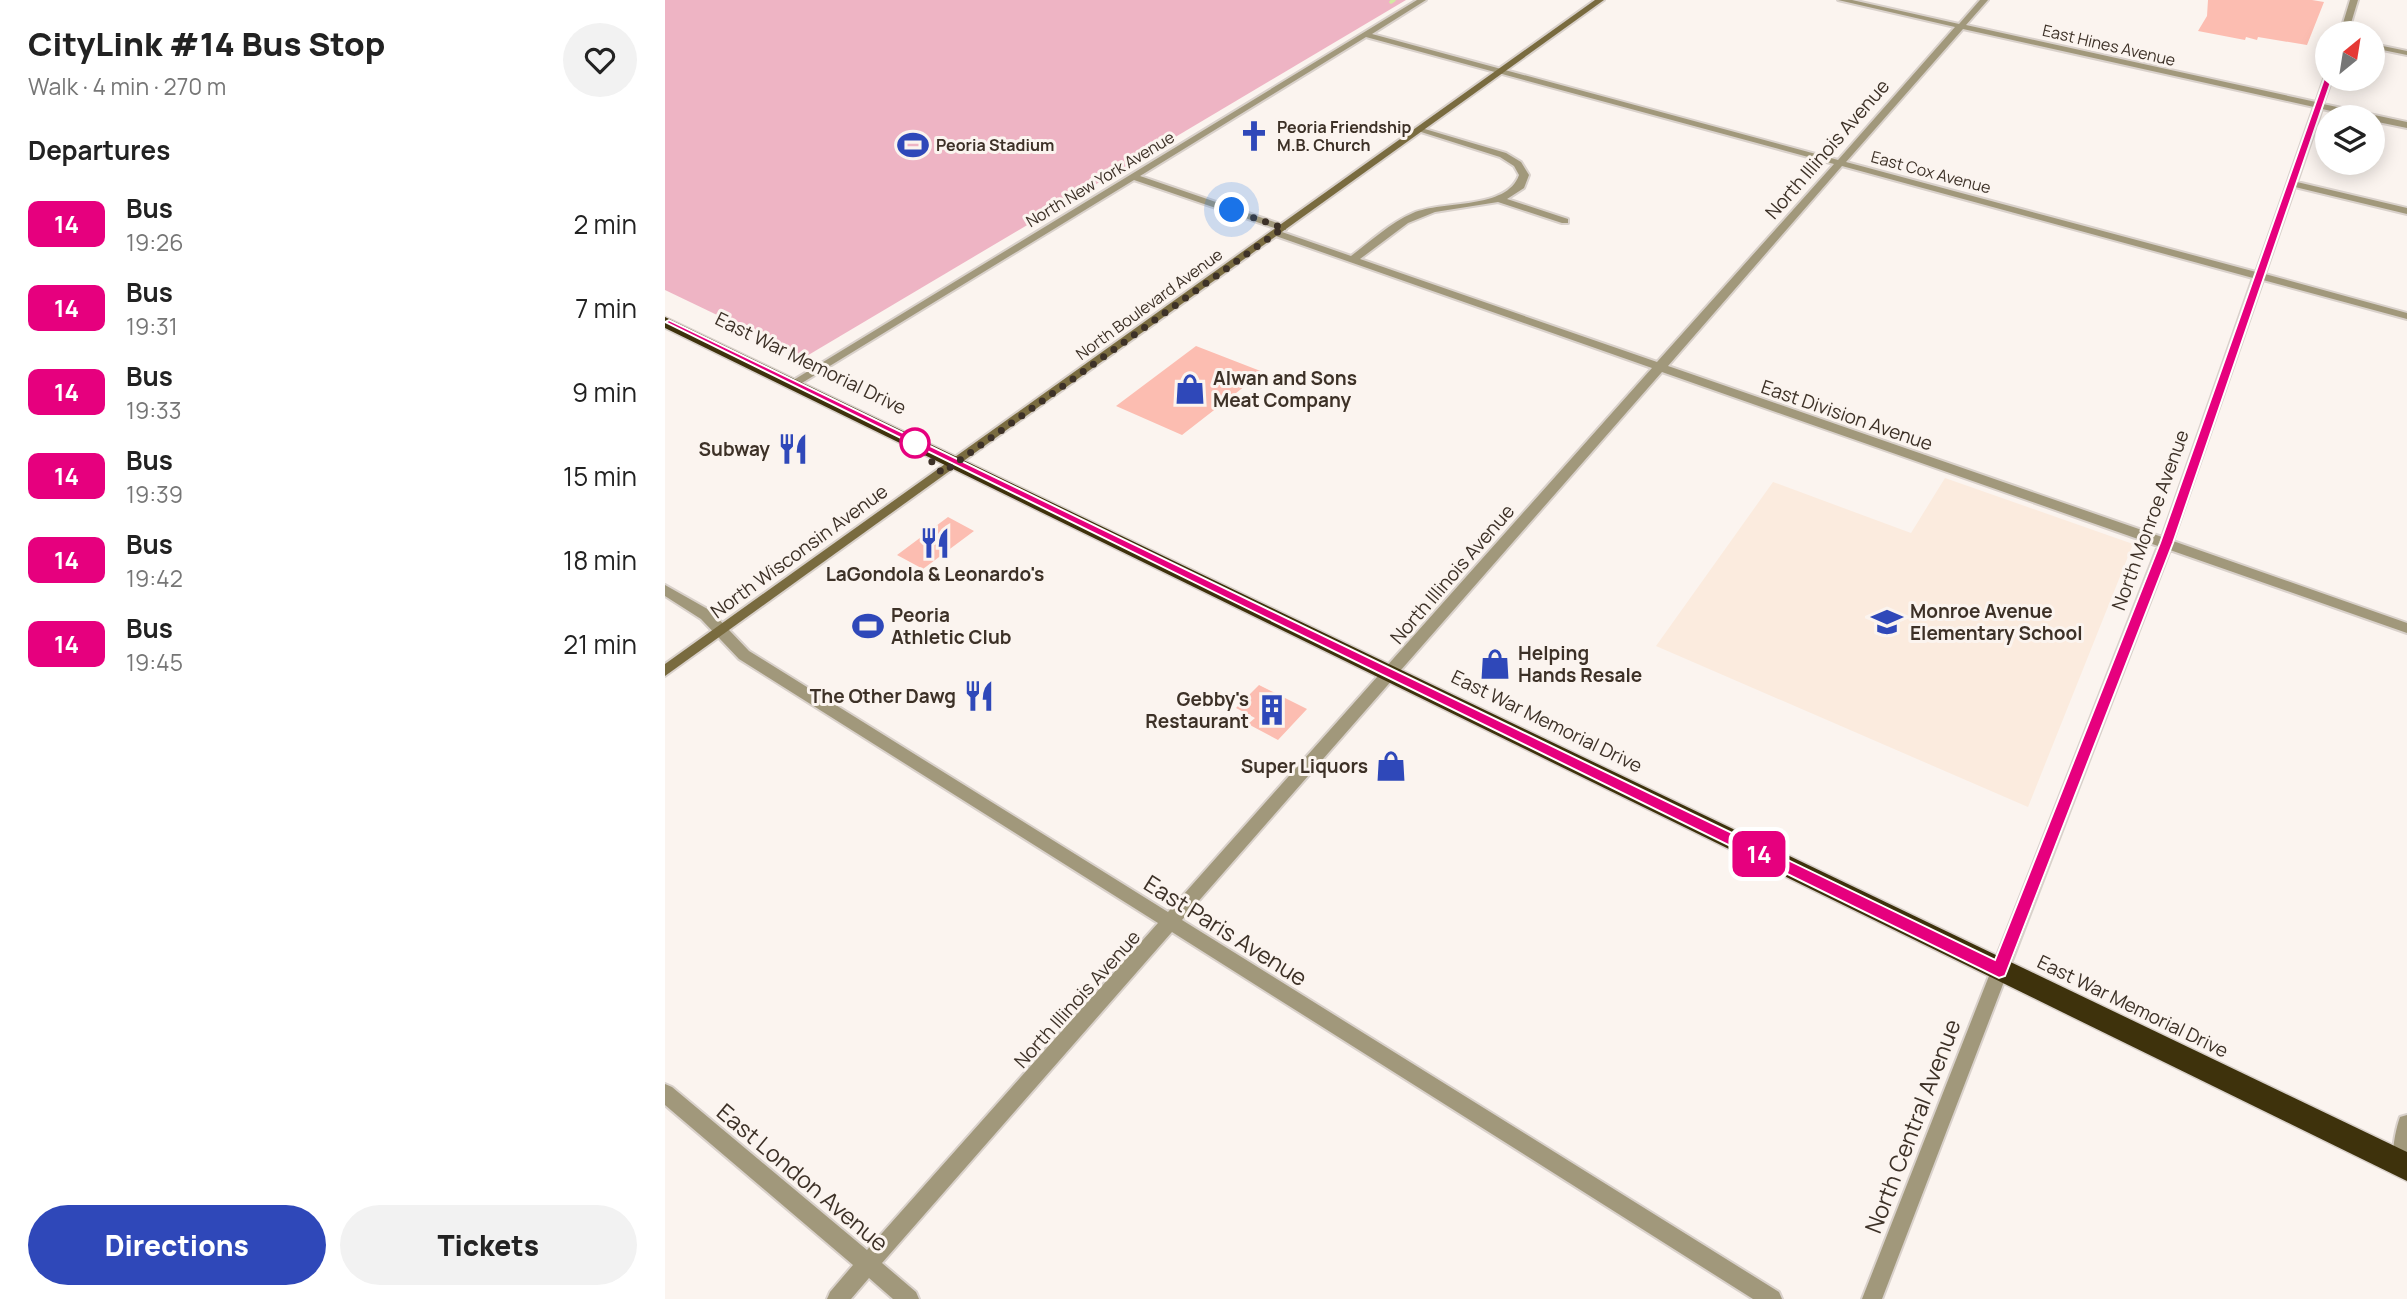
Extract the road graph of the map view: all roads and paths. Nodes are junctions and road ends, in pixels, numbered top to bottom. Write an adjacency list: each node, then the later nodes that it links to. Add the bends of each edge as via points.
1 (1422, 0): 8 (street, North New York Avenue)
2 (1601, 0): 11 (street, North Boulevard Avenue)
3 (1842, 0): 7 (street, East Hines Avenue)
4 (1984, 0): 7 (street, North Illinois Avenue)
5 (2354, 0): 6 (street)
6 (2348, 21)
7 (1961, 26): 12 (street, East Hines Avenue); 17 (street, North Illinois Avenue)
8 (1366, 35): 11 (street, East Cox Avenue); 18 (street, North New York Avenue)
9 (2385, 48): 10 (street)
10 (2407, 53)
11 (1502, 71): 16 (street, North Boulevard Avenue); 17 (street, East Cox Avenue)
12 (2315, 105)
13 (2315, 115): 19 (street, North Monroe Avenue)
14 (2385, 121): 15 (street, East Hines Avenue)
15 (2407, 125)
16 (1422, 129): 20 (street, via 1514,160 1524,179 1514,192); 23 (street, North Boulevard Avenue)
17 (1840, 164): 25 (street, East Cox Avenue); 28 (street, North Illinois Avenue)
18 (1134, 177): 23 (street, East Division Avenue); 29 (street, North New York Avenue)
19 (2291, 183): 21 (street); 25 (street, North Monroe Avenue)
20 (1499, 199): 22 (street); 24 (street, via 1426,211 1400,222)
21 (2407, 211)
22 (1565, 221)
23 (1279, 230): 24 (street, East Division Avenue); 30 (street, North Boulevard Avenue)
24 (1353, 259): 28 (street, East Division Avenue)
25 (2258, 276): 26 (street, East Cox Avenue); 31 (street, North Monroe Avenue)
26 (2407, 316)
27 (665, 322): 29 (highway, East War Memorial Drive)
28 (1659, 369): 31 (street, East Division Avenue); 36 (street, North Illinois Avenue)
29 (793, 384): 30 (highway, East War Memorial Drive)
30 (956, 463): 34 (street, North Wisconsin Avenue); 36 (highway, East War Memorial Drive)
31 (2167, 543): 33 (street, East Division Avenue); 38 (street, North Monroe Avenue)
32 (665, 590): 34 (street, East Paris Avenue)
33 (2407, 628)
34 (721, 630): 35 (street, North Wisconsin Avenue); 37 (street, East Paris Avenue, via 744,655)
35 (665, 671)
36 (1390, 674): 37 (street, North Illinois Avenue); 38 (highway, East War Memorial Drive)
37 (1171, 923): 42 (street, North Illinois Avenue); 45 (street, East Paris Avenue)
38 (1999, 971): 41 (highway, East War Memorial Drive); 46 (street, North Central Avenue)
39 (665, 1093): 42 (street, East London Avenue)
40 (2407, 1124): 41 (street)
41 (2404, 1166)
42 (867, 1264): 43 (street, North Illinois Avenue); 44 (street, East London Avenue)
43 (837, 1299)
44 (909, 1299)
45 (1772, 1299)
46 (1872, 1299)

